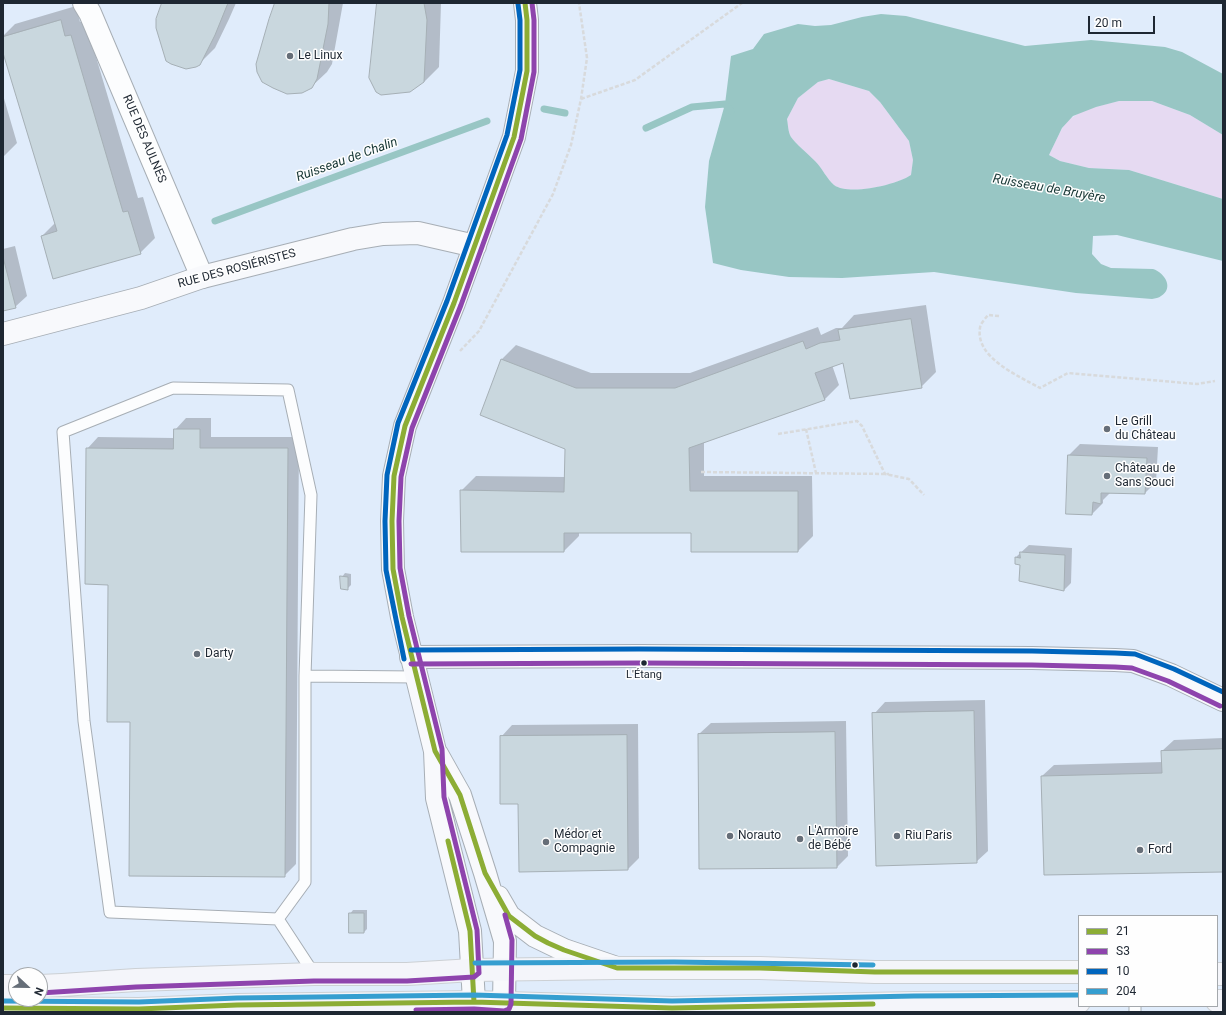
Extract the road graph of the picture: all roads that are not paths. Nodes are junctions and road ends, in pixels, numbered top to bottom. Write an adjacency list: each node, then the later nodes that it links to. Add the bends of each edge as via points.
1 (84, 3): 4 (street, RUE DES AULNES)
2 (525, 3): 3 (main road, via 527,71 514,137)
3 (475, 246): 4 (main road, RUE DES ROSIÉRISTES, via 418,233 383,234 353,239); 6 (main road, via 405,426 394,476 393,568)
4 (202, 277): 5 (main road, RUE DES ROSIÉRISTES, via 141,298)
5 (3, 334)
6 (411, 657): 8 (main road); 9 (main road, via 1115,660 1139,663)
7 (305, 676): 8 (lane); 12 (lane, via 305,882); 12 (lane, via 311,495 288,390 173,388 63,432 84,721 110,912)
8 (417, 677): 10 (main road)
9 (1223, 700)
10 (435, 751): 11 (main road, via 460,795); 14 (main road, via 438,798 470,931)
11 (485, 873): 13 (main road, via 509,916 534,936 564,950); 15 (main road, via 505,941)
12 (278, 919): 17 (lane)
13 (618, 968): 15 (main road); 16 (main road)
14 (473, 970): 15 (main road); 17 (main road, via 407,974); 19 (main road)
15 (504, 970): 21 (main road)
16 (1078, 972)
17 (314, 974): 18 (main road)
18 (48, 986)
19 (474, 1002): 21 (main road); 23 (main road, via 237,1005)
20 (1078, 1002): 21 (main road, via 672,1008)
21 (504, 1004)
22 (3, 1008): 23 (main road)
23 (139, 1010)

